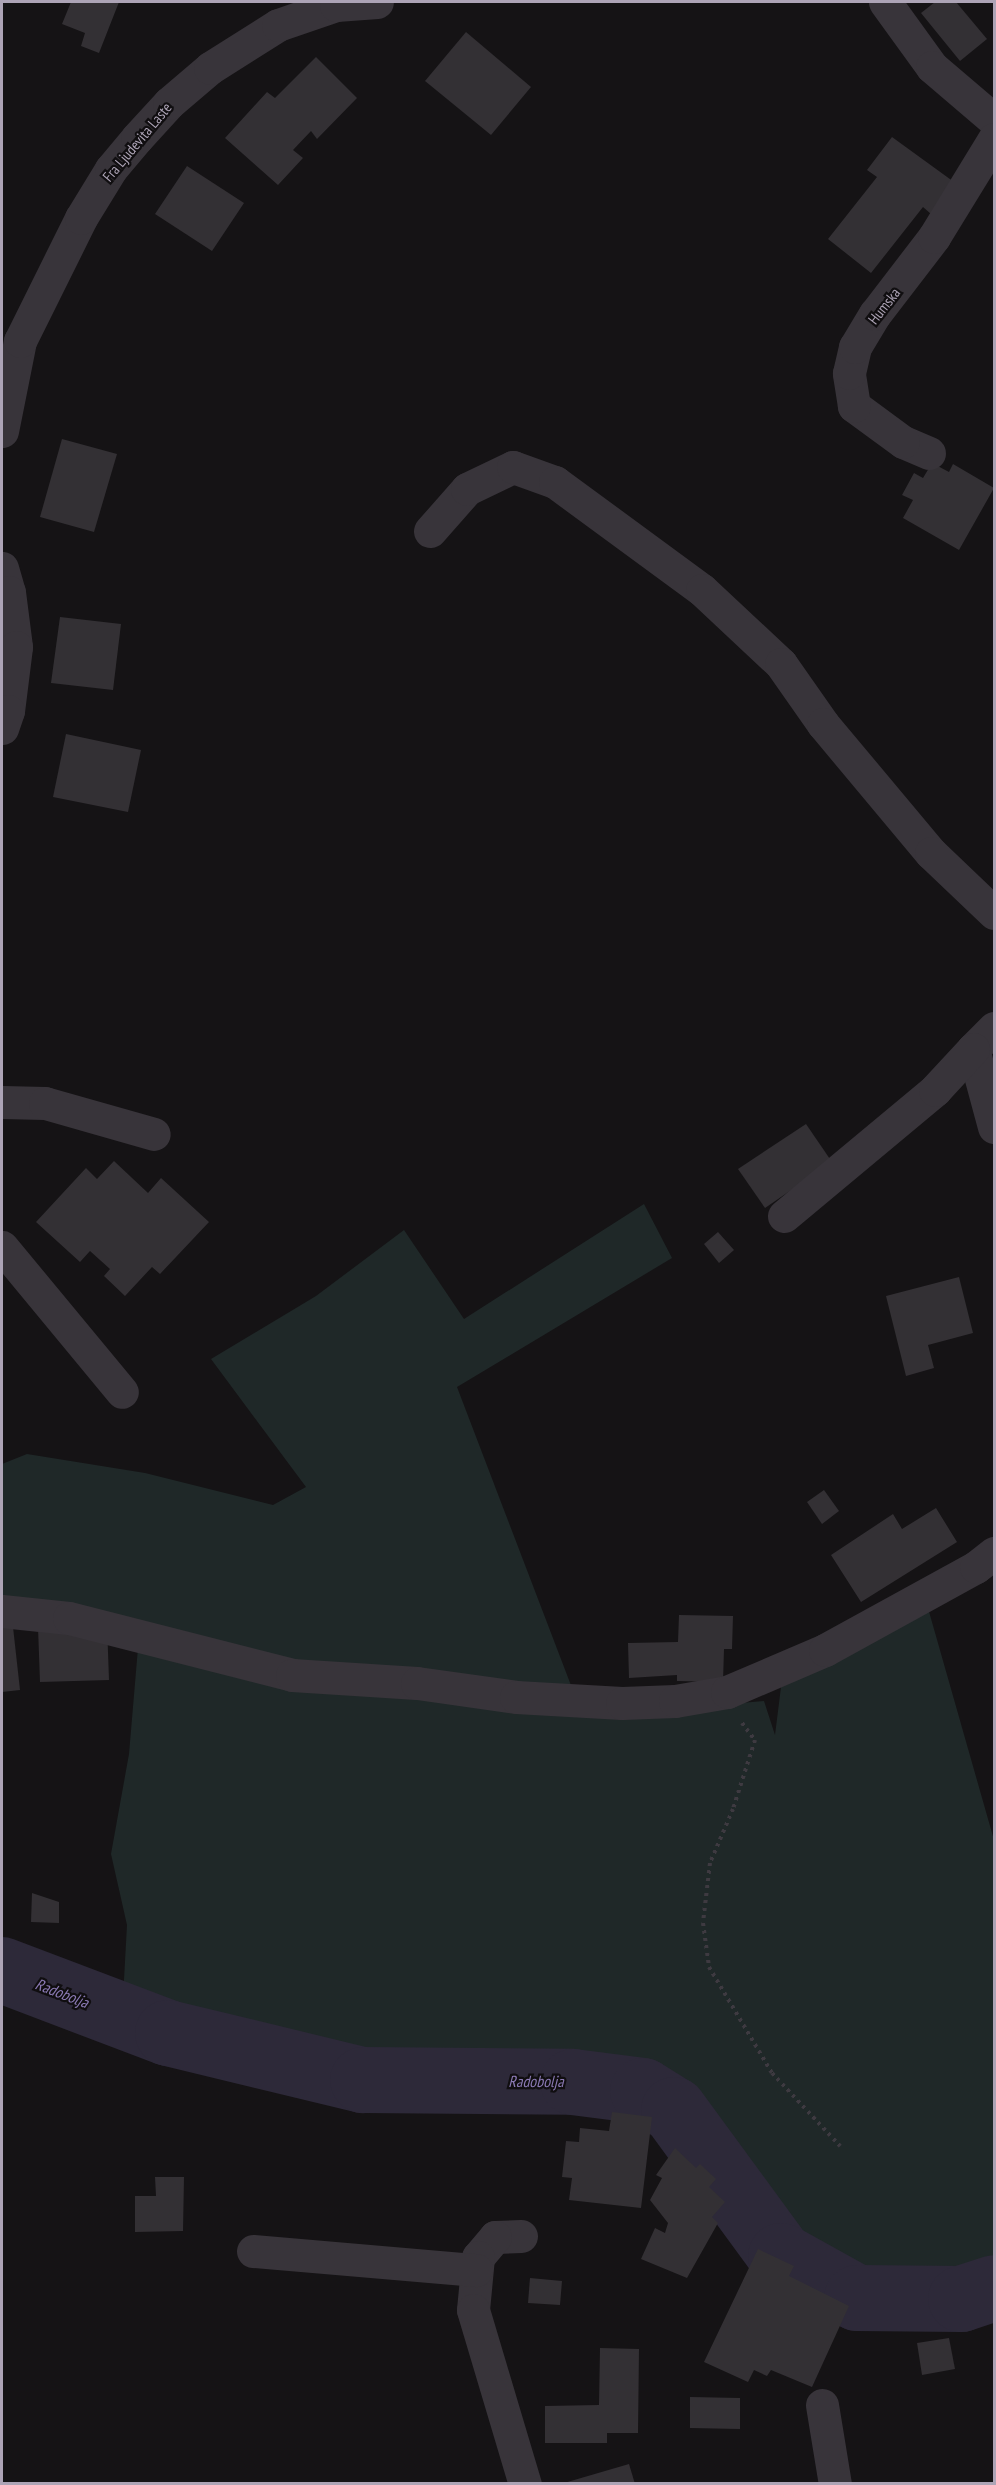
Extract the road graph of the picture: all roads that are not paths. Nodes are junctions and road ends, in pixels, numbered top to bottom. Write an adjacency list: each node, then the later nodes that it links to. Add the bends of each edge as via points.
1 (377, 2): 5 (street, Fra Ljudevita Laste, via 336,5 278,25 210,68 137,138 111,169 81,218 20,341)
2 (885, 2): 3 (street, via 932,67)
3 (994, 120)
4 (994, 139): 6 (street, Humska, via 934,237 875,314 855,347 849,373 854,406 903,442)
5 (2, 430)
6 (929, 453)
7 (430, 531): 10 (street, via 467,489 513,468 555,482 702,590 781,664 823,724 931,853)
8 (2, 568): 9 (street, via 16,647)
9 (4, 716)
10 (994, 913)
11 (984, 1038): 13 (street); 15 (street, via 935,1090)
12 (2, 1101): 14 (street, via 45,1103)
13 (994, 1127)
14 (154, 1134)
15 (784, 1216)
16 (2, 1247): 17 (street)
17 (123, 1392)
18 (994, 1553): 19 (street, via 976,1567 825,1650 720,1694 675,1701 622,1703 516,1697 417,1683 292,1675 69,1618)
19 (2, 1611)
20 (521, 2236): 22 (street, via 495,2237 478,2257)
21 (253, 2251): 22 (street)
22 (476, 2270): 24 (street, via 473,2310)
23 (822, 2405): 25 (street)
24 (525, 2484)
25 (835, 2484)

